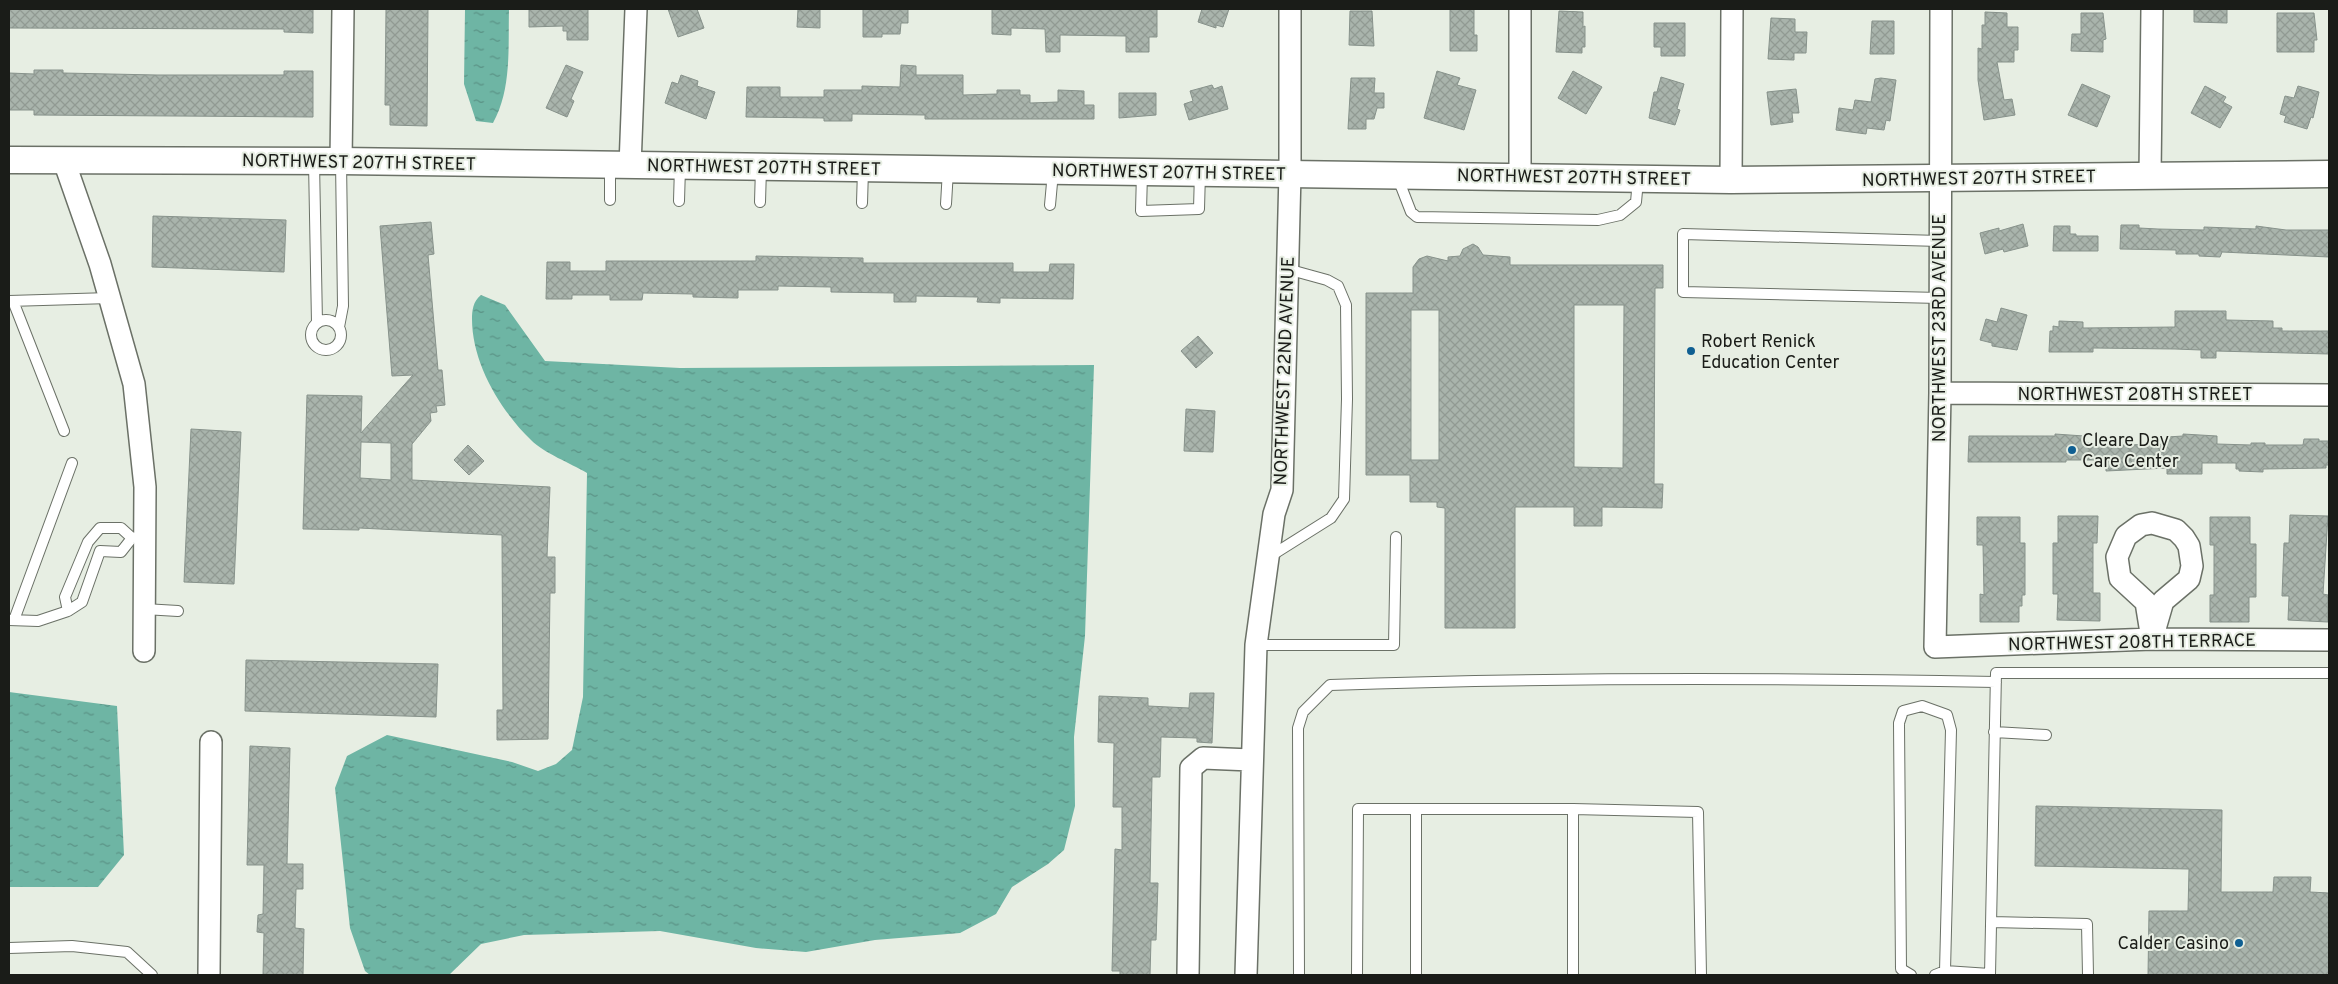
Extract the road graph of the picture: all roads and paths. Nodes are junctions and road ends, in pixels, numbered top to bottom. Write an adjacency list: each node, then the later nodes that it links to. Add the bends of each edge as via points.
1 (343, 9): 11 (street)
2 (636, 9): 12 (street)
3 (1290, 9): 20 (street, NORTHWEST 22ND AVENUE)
4 (1520, 9): 24 (street)
5 (1732, 9): 27 (street)
6 (1941, 9): 26 (street, NORTHWEST 23RD AVENUE)
7 (2152, 9): 23 (street)
8 (9, 160): 9 (street, NORTHWEST 207TH STREET)
9 (64, 161): 10 (street, NORTHWEST 207TH STREET); 36 (street)
10 (314, 161): 11 (street, NORTHWEST 207TH STREET); 39 (lane)
11 (341, 161): 12 (street, NORTHWEST 207TH STREET); 40 (lane, via 343,306)
12 (620, 166): 13 (street, NORTHWEST 207TH STREET); 28 (lane)
13 (680, 166): 14 (street, NORTHWEST 207TH STREET); 29 (lane)
14 (761, 168): 15 (street, NORTHWEST 207TH STREET); 30 (lane)
15 (863, 169): 16 (street, NORTHWEST 207TH STREET); 31 (lane)
16 (948, 169): 17 (street, NORTHWEST 207TH STREET); 32 (lane)
17 (1053, 171): 18 (street, NORTHWEST 207TH STREET); 33 (lane)
18 (1142, 172): 19 (street, NORTHWEST 207TH STREET); 19 (lane, via 1141,210 1199,210)
19 (1200, 172): 20 (street, NORTHWEST 207TH STREET)
20 (1290, 173): 22 (street, NORTHWEST 207TH STREET); 35 (street, NORTHWEST 22ND AVENUE)
21 (2329, 174): 23 (street, NORTHWEST 207TH STREET)
22 (1397, 175): 24 (street, NORTHWEST 207TH STREET); 25 (lane, via 1411,212 1417,217 1427,218 1598,220 1620,215 1636,202)
23 (2150, 175): 26 (street, NORTHWEST 207TH STREET)
24 (1520, 176): 25 (street, NORTHWEST 207TH STREET)
25 (1638, 179): 27 (street, NORTHWEST 207TH STREET)
26 (1939, 179): 27 (street, NORTHWEST 207TH STREET); 34 (street, NORTHWEST 23RD AVENUE)
27 (1731, 180)
28 (610, 200)
29 (679, 201)
30 (760, 202)
31 (862, 203)
32 (946, 204)
33 (1050, 205)
34 (1940, 241): 37 (street, NORTHWEST 23RD AVENUE); 37 (lane, via 1683,234 1683,292)
35 (1287, 269): 49 (street, NORTHWEST 22ND AVENUE, via 1282,490 1274,514); 49 (lane, via 1338,286 1346,305 1344,499 1330,518)
36 (110, 298): 38 (lane); 46 (street, via 134,384 145,487)
37 (1940, 298): 41 (street, NORTHWEST 23RD AVENUE)
38 (11, 301): 43 (lane)
39 (317, 323): 40 (lane, via 327,320); 40 (lane, via 311,336 315,345 323,350 340,342)
40 (339, 327)
41 (1940, 393): 42 (street, NORTHWEST 208TH STREET); 57 (street, NORTHWEST 23RD AVENUE)
42 (2329, 395)
43 (64, 431)
44 (72, 463): 53 (lane)
45 (1396, 537): 56 (lane, via 1394,645)
46 (138, 538): 47 (lane, via 121,528 100,528); 48 (lane, via 121,552); 50 (street)
47 (88, 542): 48 (lane); 51 (lane, via 65,597)
48 (100, 551): 51 (lane, via 82,602)
49 (1268, 558): 56 (street, NORTHWEST 22ND AVENUE)
50 (144, 609): 52 (lane); 58 (street)
51 (68, 611): 53 (lane, via 38,621)
52 (178, 611)
53 (11, 620)
54 (2152, 639): 54 (street, via 2146,602 2120,578 2117,557 2126,536 2152,523 2176,530 2184,538 2189,546 2192,566 2189,579 2163,601); 55 (street, NORTHWEST 208TH TERRACE); 57 (street, NORTHWEST 208TH TERRACE)
55 (2329, 640)
56 (1256, 645): 64 (street, NORTHWEST 22ND AVENUE)
57 (1935, 647)
58 (144, 651)
59 (2329, 674): 60 (lane, via 1996,673)
60 (1996, 682): 61 (lane); 74 (lane, via 1581,680 1330,685 1303,712 1298,728)
61 (1994, 732): 62 (lane); 67 (lane)
62 (2046, 735)
63 (211, 742): 71 (street)
64 (1251, 760): 72 (street, via 1204,758 1191,768); 73 (street, NORTHWEST 22ND AVENUE)
65 (1416, 809): 66 (lane); 75 (lane, via 1358,809); 76 (lane)
66 (1573, 809): 77 (lane); 78 (lane, via 1698,812)
67 (1991, 922): 81 (lane); 82 (lane, via 2087,924)
68 (9, 948): 70 (lane, via 72,946 126,952)
69 (1945, 971): 79 (lane, via 1951,730 1947,715 1922,706 1903,711 1900,724 1901,968); 80 (lane); 81 (lane)
70 (152, 975)
71 (209, 975)
72 (1188, 975)
73 (1246, 975)
74 (1299, 975)
75 (1357, 975)
76 (1416, 975)
77 (1573, 975)
78 (1701, 975)
79 (1911, 975)
80 (1935, 975)
81 (1990, 975)
82 (2088, 975)

